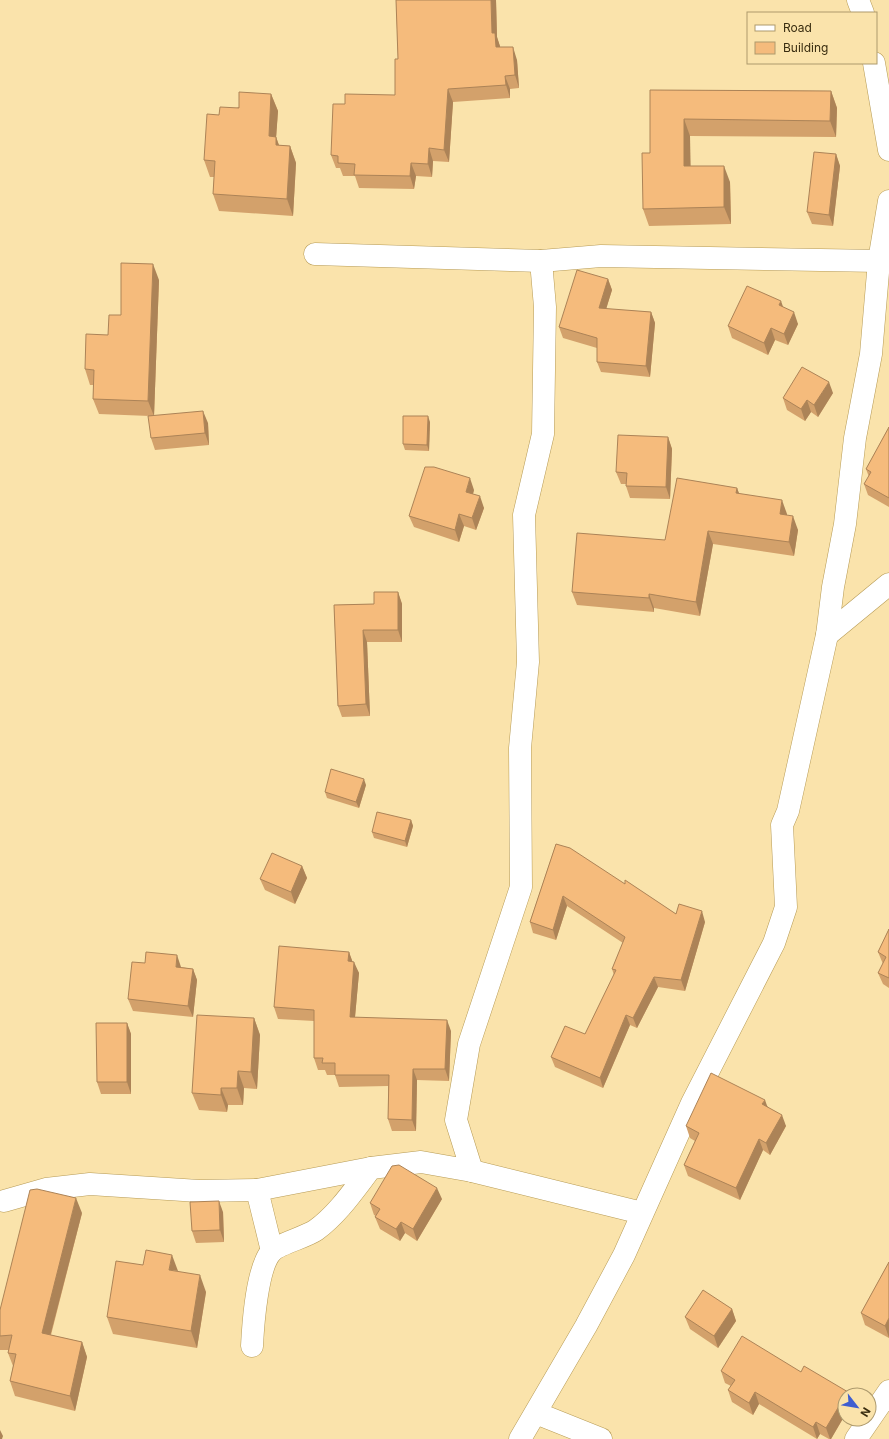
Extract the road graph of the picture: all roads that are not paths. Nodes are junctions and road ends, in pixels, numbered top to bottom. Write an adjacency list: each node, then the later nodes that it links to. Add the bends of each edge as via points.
1 (858, 0): 2 (street)
2 (863, 12)
3 (874, 64): 4 (street)
4 (889, 150)
5 (889, 201): 8 (street)
6 (315, 254): 7 (street)
7 (541, 261): 8 (street, via 609,256); 12 (street, via 545,307 543,434 524,515 528,662 520,748 521,887 469,1044 456,1120)
8 (880, 261): 10 (street, via 871,354 855,438 845,524)
9 (889, 584): 10 (street)
10 (827, 635): 15 (street, via 788,811 782,825 786,907 774,943 692,1103)
11 (371, 1168): 12 (street, via 421,1162); 13 (street); 16 (street, via 343,1205 315,1230)
12 (472, 1171): 15 (street)
13 (257, 1190): 14 (street, via 199,1191 90,1184 46,1189); 16 (street)
14 (4, 1201)
15 (642, 1213): 19 (street, via 624,1255)
16 (272, 1251): 17 (street, via 265,1265 254,1305)
17 (252, 1346)
18 (889, 1392): 22 (street)
19 (536, 1413): 20 (street); 21 (street)
20 (520, 1439)
21 (601, 1439)
22 (856, 1439)

